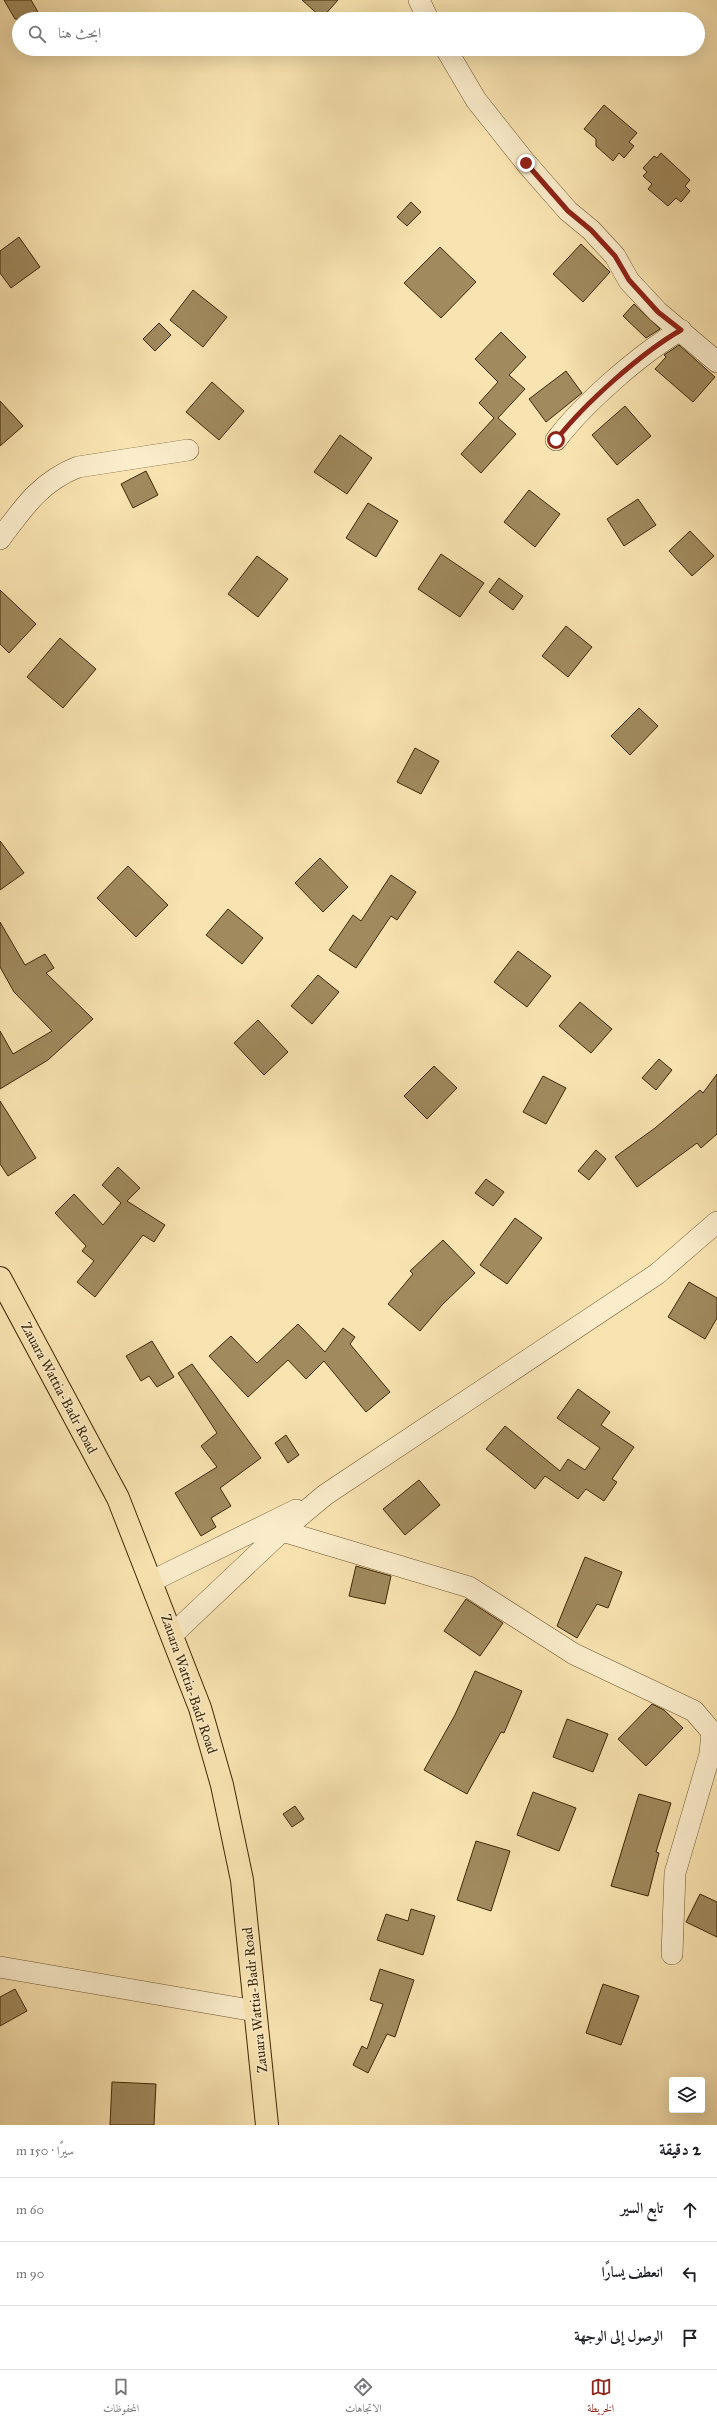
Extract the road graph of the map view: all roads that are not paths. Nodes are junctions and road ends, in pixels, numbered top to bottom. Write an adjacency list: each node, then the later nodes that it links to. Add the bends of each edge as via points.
1 (419, 0): 2 (street)
2 (425, 12)
3 (450, 56): 4 (street, via 476,100 526,163 568,211 591,230 615,256 629,280)
4 (681, 330): 5 (street); 6 (street, via 652,348 569,423)
5 (717, 362)
6 (556, 440)
7 (188, 450): 8 (street, via 78,467 63,472 47,482 30,500)
8 (0, 539)
9 (717, 1222): 11 (street, via 658,1274)
10 (0, 1278): 13 (highway, Zauara Wattia-Badr Road, via 118,1498)
11 (325, 1495): 12 (street); 13 (street)
12 (282, 1531): 14 (street); 15 (street, via 469,1587 574,1654 694,1711 712,1732 710,1754 674,1873)
13 (152, 1580): 14 (highway, Zauara Wattia-Badr Road)
14 (173, 1634): 17 (highway, Zauara Wattia-Badr Road, via 200,1708 222,1785 242,1880)
15 (672, 1954)
16 (0, 1967): 17 (street)
17 (255, 2011): 18 (highway, Zauara Wattia-Badr Road)
18 (267, 2125)

